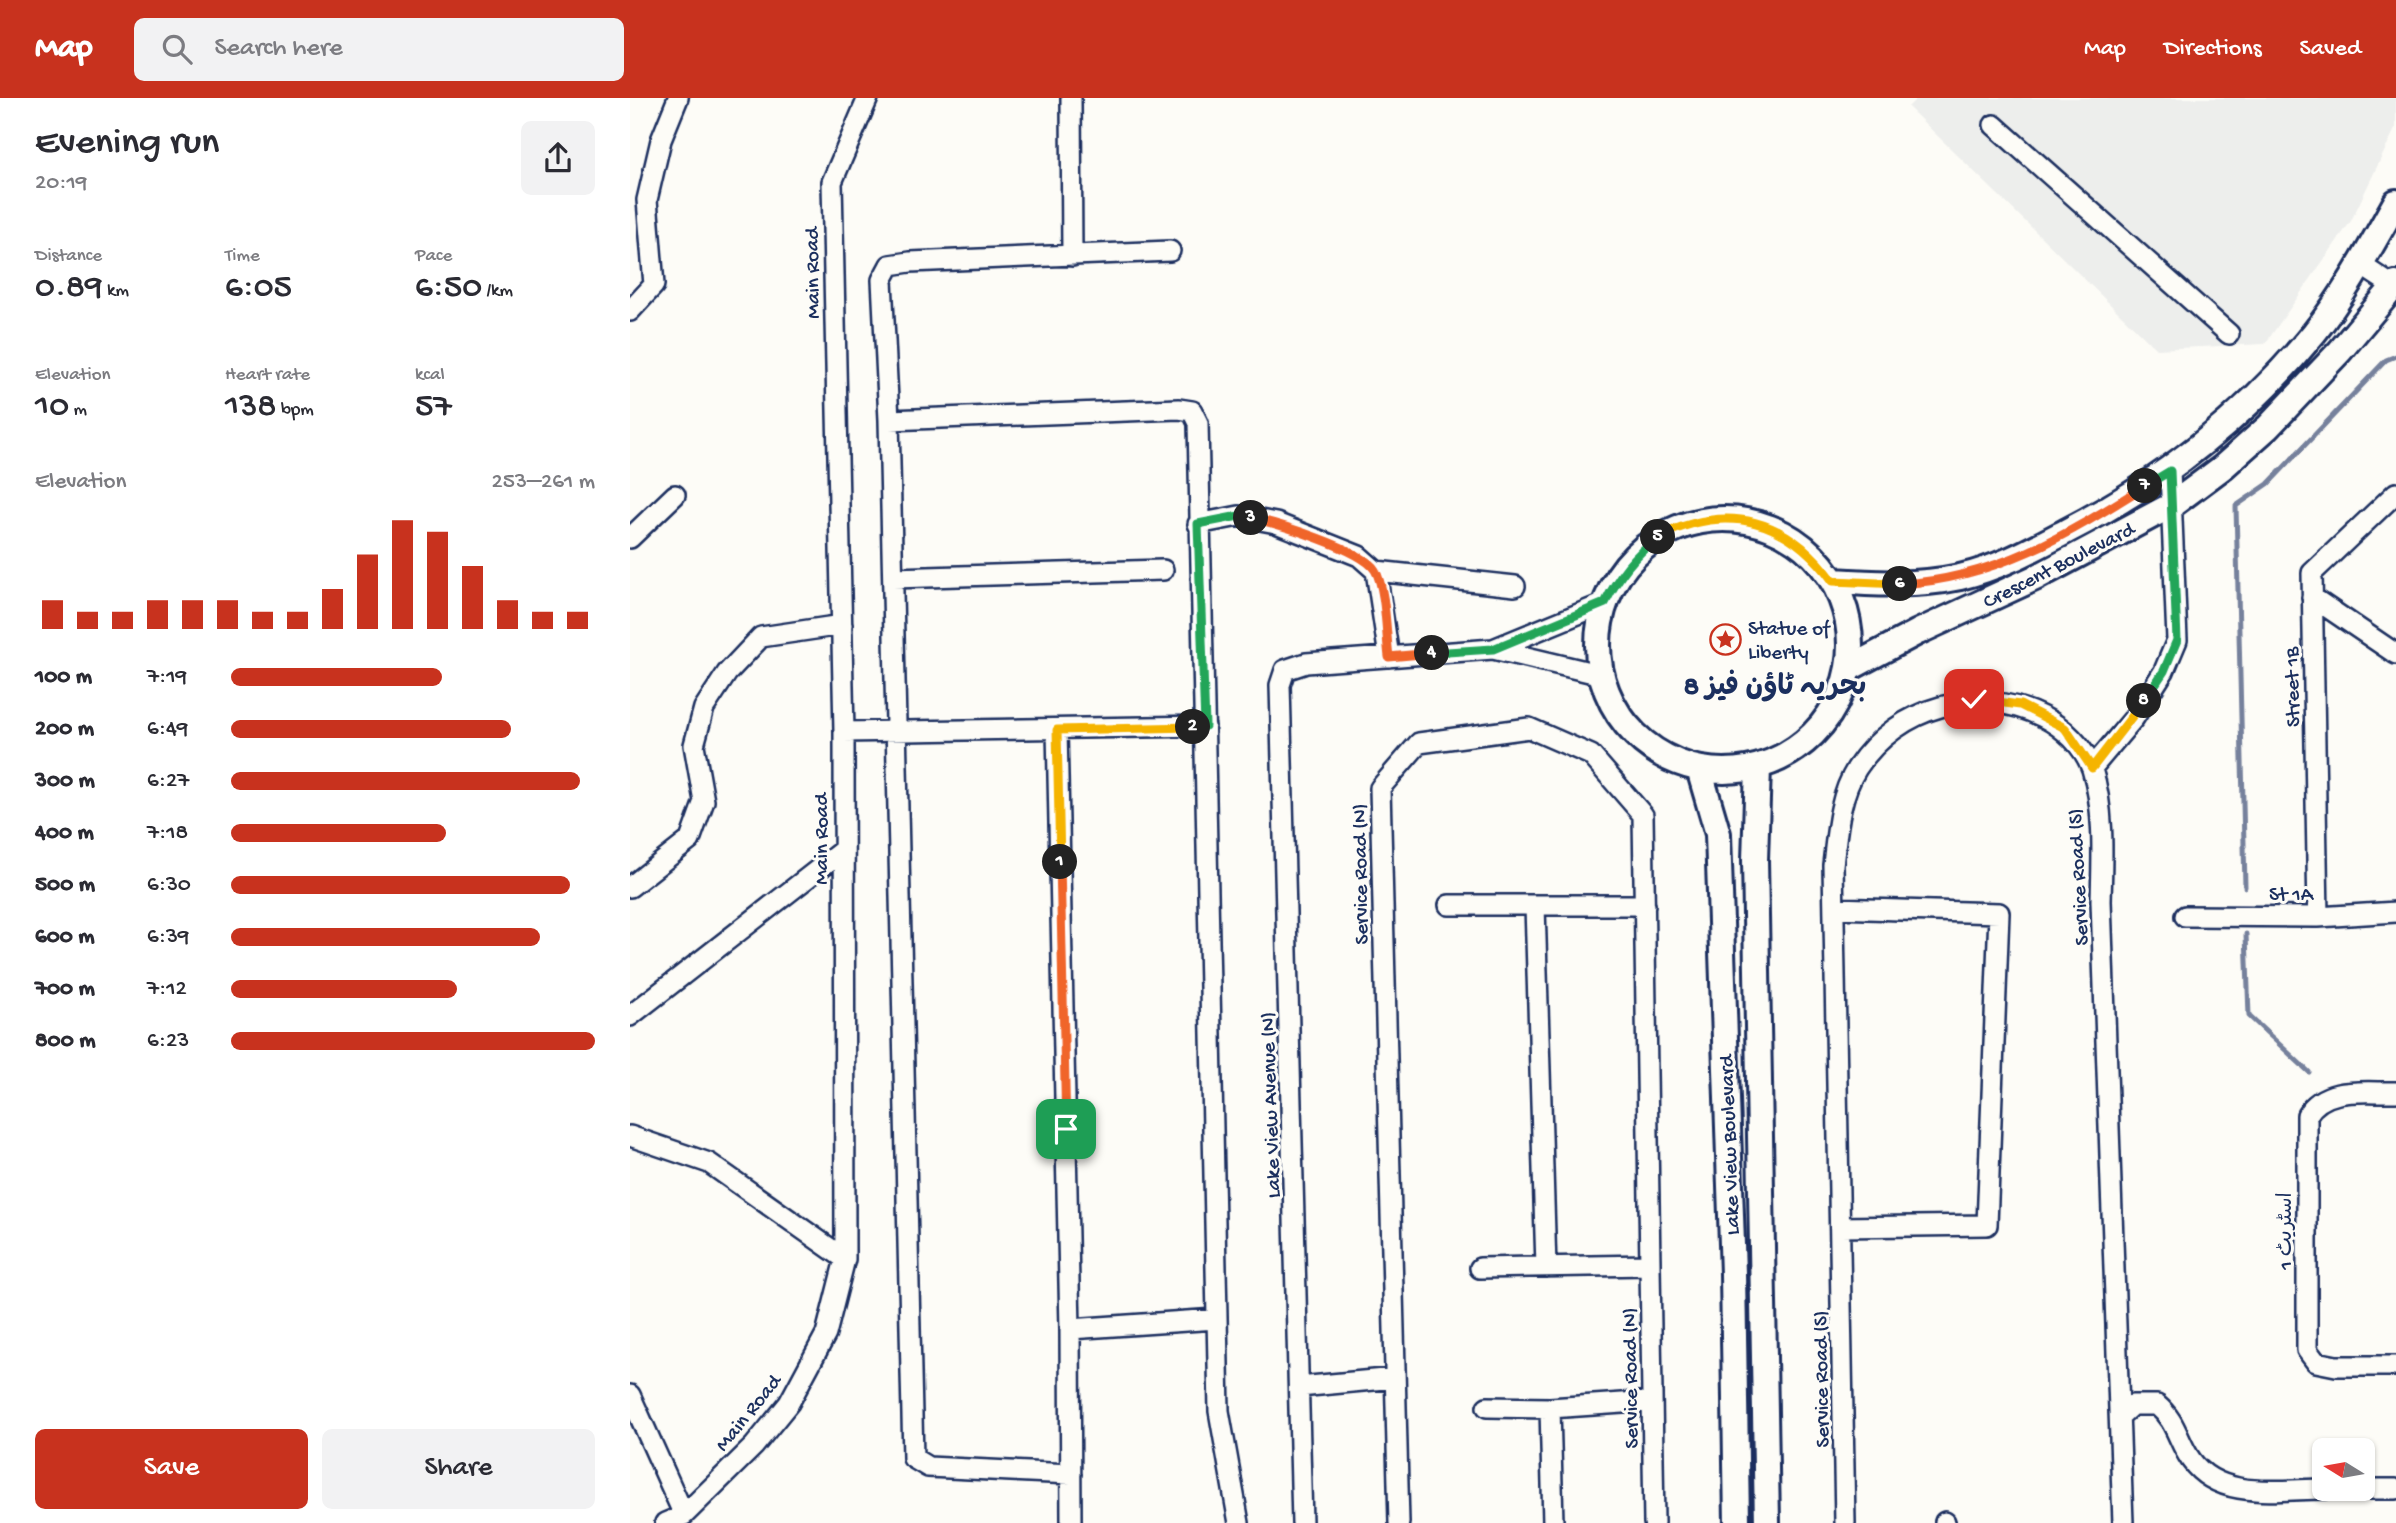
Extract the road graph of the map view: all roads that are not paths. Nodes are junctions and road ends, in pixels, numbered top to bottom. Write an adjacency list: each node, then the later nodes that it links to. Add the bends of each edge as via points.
1 (678, 98): 10 (street, via 661,140 647,200 654,285)
2 (869, 98): 26 (street, Main Road, via 832,182)
3 (1071, 98): 7 (street)
4 (1994, 125): 11 (street)
5 (2396, 202): 8 (main road, Crescent Boulevard)
6 (1170, 251): 7 (street)
7 (1072, 256): 12 (street, via 890,265 882,281)
8 (2361, 265): 9 (street); 13 (main road, Crescent Boulevard, via 2314,332 2238,414)
9 (2395, 287): 16 (main road, Crescent Boulevard, via 2268,427)
10 (630, 311)
11 (2229, 334)
12 (889, 420): 17 (street, via 1192,411 1198,423); 21 (street)
13 (2170, 471): 16 (street); 22 (main road, Crescent Boulevard, via 2100,514 1991,569 1918,583)
14 (2396, 493): 24 (street, Street 1B, via 2312,573)
15 (675, 495): 18 (street)
16 (2172, 505): 30 (main road, Crescent Boulevard); 37 (street, via 2177,640 2164,671 2134,718)
17 (1198, 524): 20 (street, via 1239,516 1276,523 1359,556); 32 (street)
18 (630, 537)
19 (1163, 570): 21 (street)
20 (1376, 571): 23 (street); 29 (street)
21 (893, 578): 35 (street)
22 (1833, 581): 25 (main road, via 1816,558 1769,526 1713,519 1685,525 1643,549 1618,577); 30 (main road, via 1849,624)
23 (1515, 586)
24 (2312, 597): 28 (street); 47 (street, Street 1B)
25 (1605, 603): 27 (street); 31 (main road, via 1599,627)
26 (842, 625): 34 (street, Main Road); 40 (street, via 761,637 727,673 704,708 694,745 704,801 690,840)
27 (1493, 649): 29 (street); 31 (street)
28 (2396, 654)
29 (1389, 657): 60 (street, Lake View Avenue (N), via 1306,663 1285,670 1280,685)
30 (1848, 669): 36 (main road, via 1842,691 1817,731 1780,758)
31 (1602, 676): 38 (main road, via 1622,719 1637,737 1656,751)
32 (1205, 726): 33 (street); 56 (street)
33 (1057, 730): 35 (street); 57 (street)
34 (844, 732): 35 (street); 39 (street, Main Road)
35 (897, 733): 66 (street, via 914,1458 928,1467)
36 (1758, 767): 38 (main road); 79 (main road, Lake View Boulevard, via 1755,860)
37 (2092, 768): 44 (street, Service Road (S), via 2065,728 2020,705 1974,699 1935,706 1893,729 1857,768 1841,808 1833,865); 65 (street, Service Road (S), via 2102,837)
38 (1699, 769): 78 (main road, Lake View Boulevard, via 1718,835)
39 (843, 850): 48 (street); 52 (street, Main Road)
40 (630, 887)
41 (1449, 905): 43 (street)
42 (1645, 905): 43 (street); 53 (street, Service Road (N)); 59 (street, Service Road (N), via 1643,815 1591,755 1542,733 1529,728 1419,743 1380,788)
43 (1535, 906): 54 (street)
44 (1834, 908): 51 (street, Service Road (S)); 51 (street, via 1998,913 1987,1226)
45 (2396, 912): 47 (street, St 1A)
46 (2185, 916): 47 (street, St 1A)
47 (2318, 916)
48 (630, 1016)
49 (2396, 1092): 58 (street, اسٹریٹ 1, via 2328,1095 2314,1102 2306,1115 2307,1350 2316,1362 2336,1366)
50 (630, 1136): 52 (street, via 709,1163)
51 (1840, 1227): 80 (street, Service Road (S))
52 (845, 1259): 70 (street, Main Road, via 825,1334 789,1403 754,1446)
53 (1650, 1265): 54 (street); 62 (street, Service Road (N))
54 (1546, 1267): 55 (street)
55 (1480, 1268)
56 (1216, 1319): 57 (street); 73 (street, via 1219,1411)
57 (1070, 1329): 66 (street)
58 (2396, 1366)
59 (1395, 1378): 60 (street); 75 (street, Service Road (N))
60 (1299, 1387): 74 (street, Lake View Avenue (N))
61 (630, 1395): 70 (street)
62 (1652, 1401): 64 (street); 77 (street, Service Road (N))
63 (1487, 1407): 64 (street)
64 (1550, 1408): 76 (street)
65 (2120, 1416): 67 (street, via 2132,1405 2157,1405 2179,1431 2190,1459 2211,1480 2227,1487); 81 (street, Service Road (S))
66 (1071, 1474): 72 (street)
67 (2312, 1489)
68 (2375, 1489): 69 (street)
69 (2396, 1489)
70 (684, 1515): 71 (street, Main Road)
71 (665, 1523)
72 (1072, 1523)
73 (1238, 1523)
74 (1302, 1523)
75 (1399, 1523)
76 (1553, 1523)
77 (1654, 1523)
78 (1737, 1523)
79 (1767, 1523)
80 (1845, 1523)
81 (2123, 1523)

